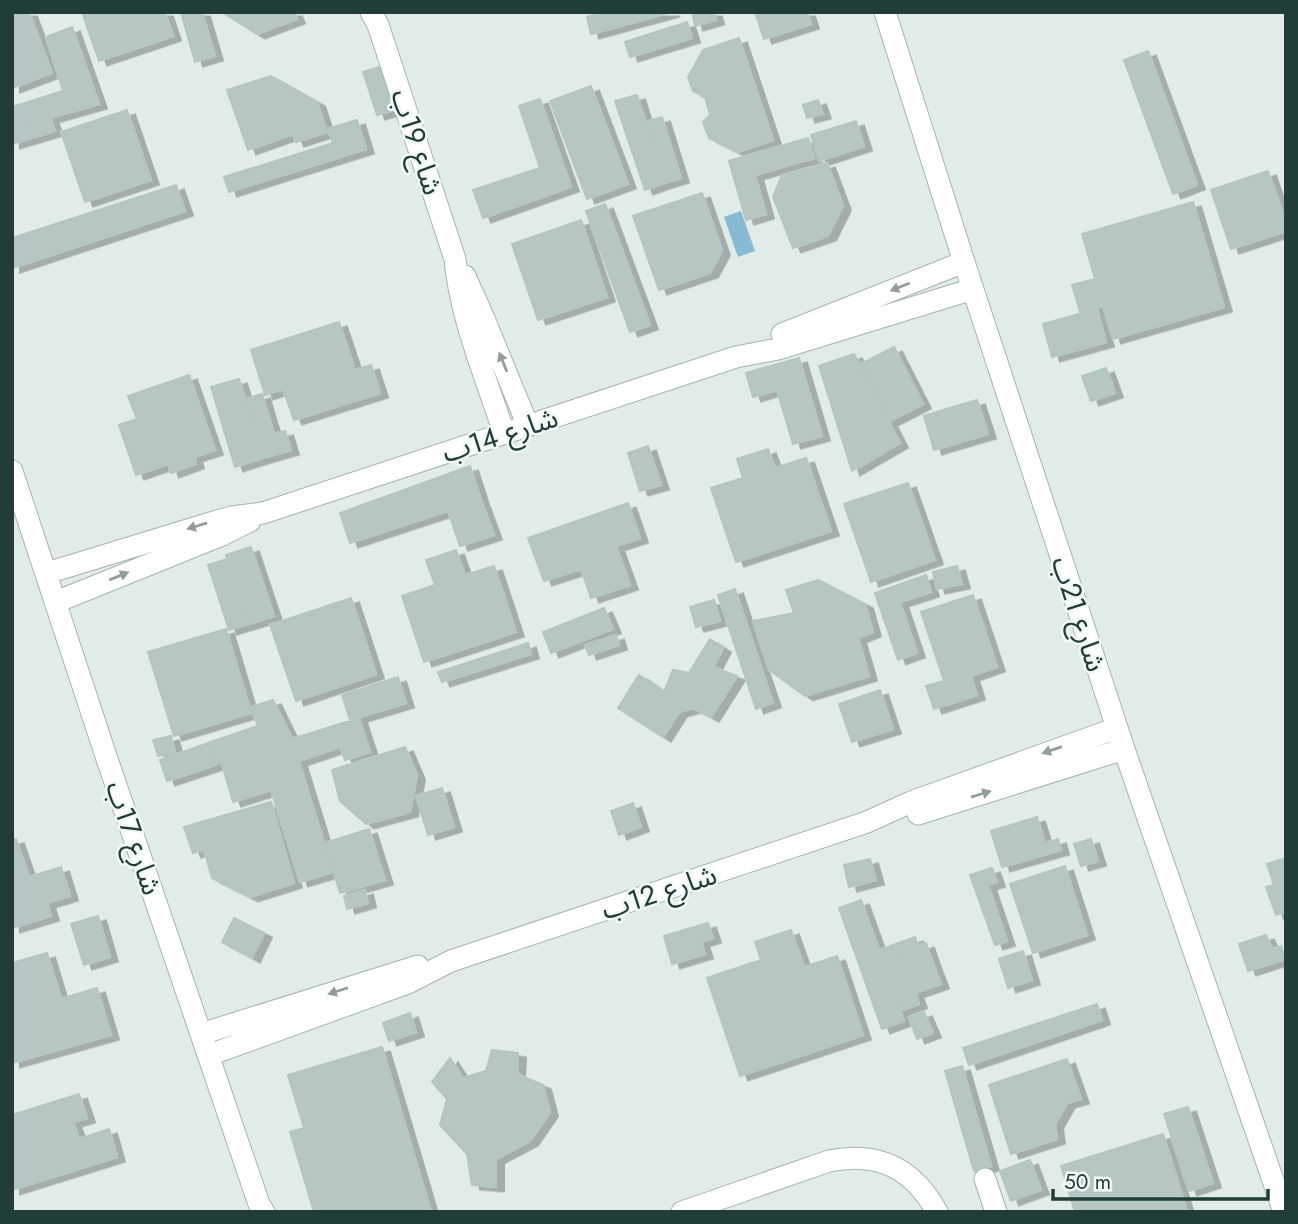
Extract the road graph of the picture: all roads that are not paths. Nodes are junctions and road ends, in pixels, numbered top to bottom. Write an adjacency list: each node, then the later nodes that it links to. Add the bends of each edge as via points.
1 (885, 12): 4 (street, شارع 21ب)
2 (376, 16): 3 (street, شاع 19ب)
3 (455, 259): 7 (street, شاع 19ب, one-way to 3); 8 (street, شاع 19ب, via 463,306)
4 (964, 262): 5 (street, شارع 21ب); 6 (street, شارع 14ب, one-way to 6, via 786,332)
5 (973, 289): 6 (street, شارع 14ب, via 778,349); 13 (street, شارع 21ب)
6 (736, 357): 7 (street, شارع 14ب)
7 (528, 426): 8 (street, شارع 14ب)
8 (504, 433): 10 (street, شارع 14ب)
9 (12, 471): 11 (street, شارع 17ب)
10 (263, 513): 11 (street, شارع 14ب, one-way to 11, via 216,521); 12 (street, شارع 14ب, one-way to 10, via 222,535)
11 (47, 573): 12 (street, شارع 17ب)
12 (56, 602): 17 (street, شارع 17ب)
13 (1117, 728): 14 (street, شارع 21ب); 15 (street, شارع 12ب, one-way to 15)
14 (1124, 749): 15 (street, شارع 12ب, one-way to 14, via 914,815); 24 (street, شارع 21ب)
15 (867, 822): 16 (street, شارع 12ب)
16 (451, 961): 17 (street, شارع 12ب, one-way to 17, via 404,969); 18 (street, شارع 12ب, via 401,986)
17 (201, 1034): 18 (street, شارع 17ب)
18 (209, 1055): 20 (street, شارع 17ب)
19 (985, 1179): 23 (street)
20 (261, 1209)
21 (681, 1212): 22 (street, via 845,1158 877,1160 907,1174)
22 (937, 1212)
23 (996, 1212)
24 (1284, 1212)

